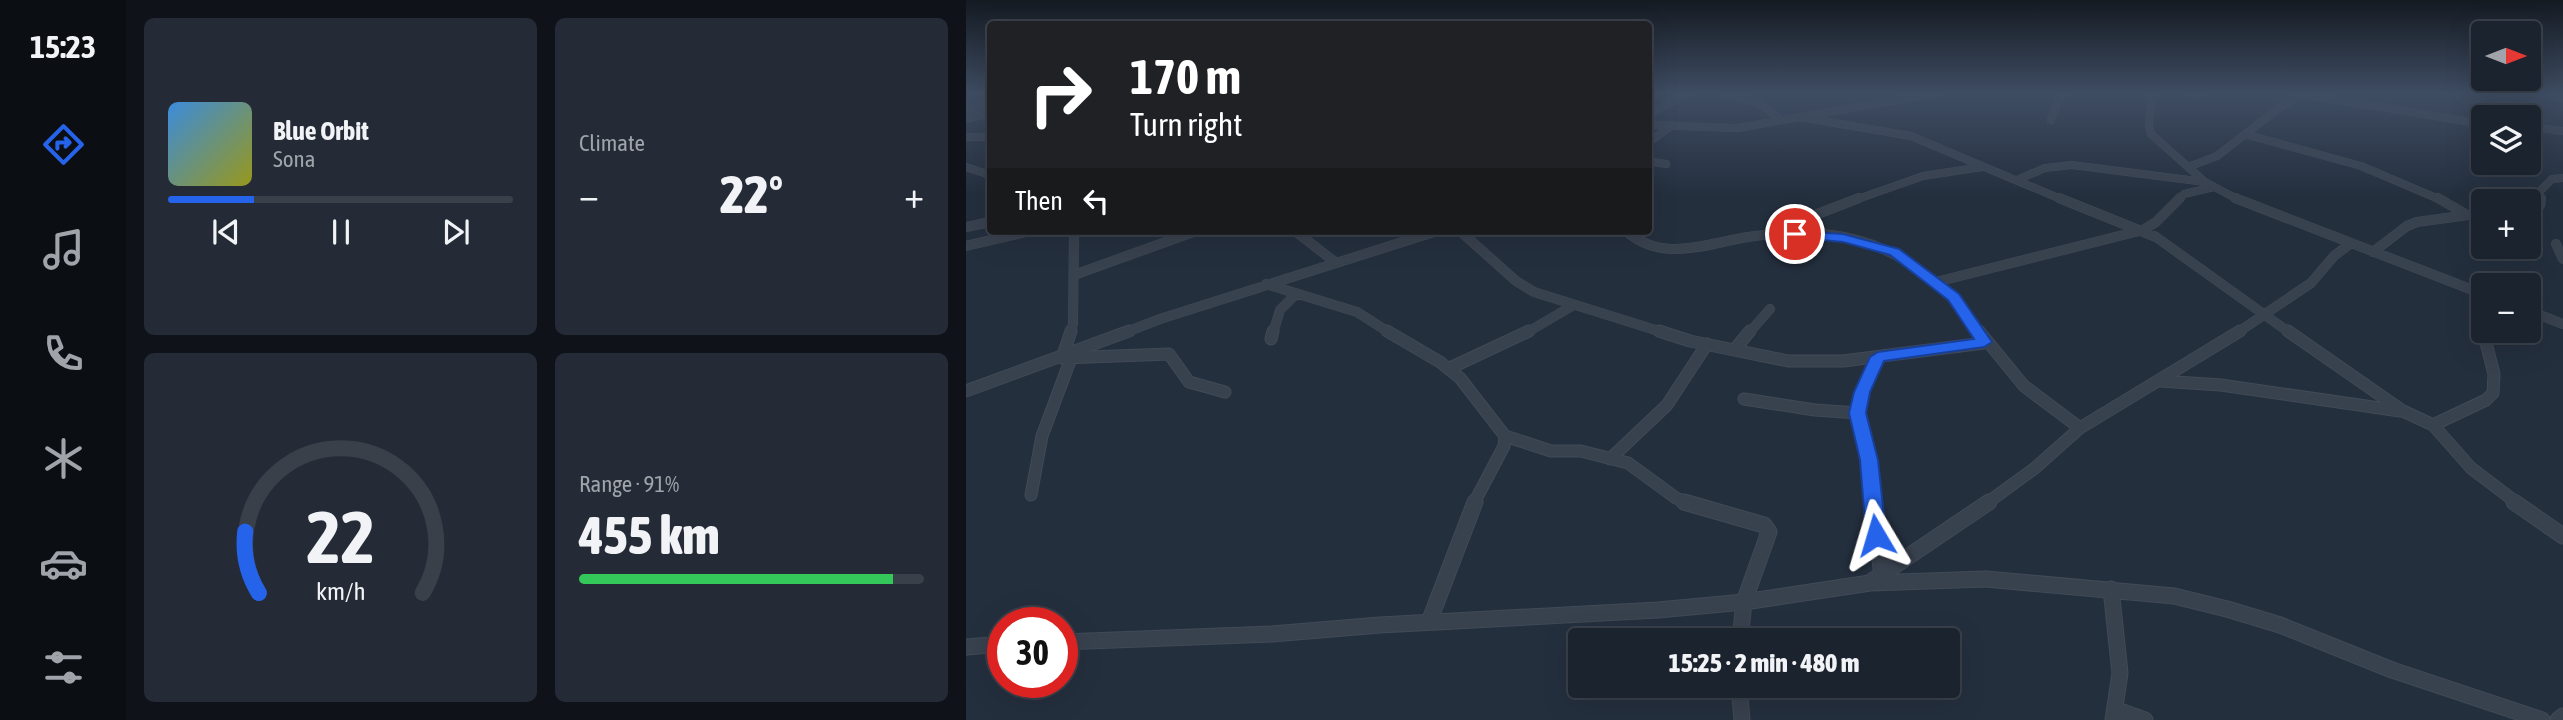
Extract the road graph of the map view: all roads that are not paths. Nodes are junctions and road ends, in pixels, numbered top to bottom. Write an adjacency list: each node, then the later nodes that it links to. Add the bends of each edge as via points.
1 (1669, 128): 10 (street)
2 (1868, 128): 14 (street, via 1903,133)
3 (2150, 128): 15 (street)
4 (2256, 128): 7 (street)
5 (2541, 128): 6 (street)
6 (2563, 131)
7 (2248, 135): 15 (street, via 2217,156); 22 (street, via 2388,175)
8 (966, 137): 9 (street)
9 (987, 137)
10 (1652, 140)
11 (1652, 162): 12 (street)
12 (1666, 164)
13 (966, 167): 16 (street)
14 (1982, 167): 18 (street); 26 (street, via 1898,183 1815,215)
15 (2188, 167): 19 (street)
16 (987, 174)
17 (2563, 178): 20 (street, via 2552,179)
18 (2017, 180): 19 (street, via 2045,168 2072,165); 25 (street)
19 (2210, 184): 25 (street, via 2184,194); 34 (street)
20 (2541, 190)
21 (2471, 214): 22 (street)
22 (2467, 215): 37 (street, via 2417,222)
23 (987, 223): 24 (street)
24 (966, 227)
25 (2143, 230): 41 (street); 47 (street)
26 (1795, 234): 33 (street, via 1676,250 1660,250); 41 (street, via 1881,246)
27 (1013, 235): 36 (street)
28 (1075, 235): 40 (street)
29 (1186, 235): 40 (street)
30 (1300, 235): 39 (street)
31 (1424, 235): 39 (street)
32 (1464, 235): 45 (street, via 1516,281)
33 (1629, 235)
34 (2351, 243): 37 (street); 47 (street, via 2311,283)
35 (2556, 244): 38 (street)
36 (966, 246)
37 (2373, 252): 43 (street)
38 (2563, 259)
39 (1335, 262): 42 (street)
40 (1074, 275): 55 (street)
41 (1936, 282): 51 (street, via 1954,297)
42 (1266, 284): 44 (street); 55 (street, via 1160,319)
43 (2471, 289)
44 (1296, 294): 50 (street, via 1283,305); 57 (street, via 1357,313)
45 (1572, 306): 53 (street); 57 (street)
46 (1770, 309): 54 (street)
47 (2267, 315): 58 (street); 62 (street)
48 (2541, 316): 49 (street)
49 (2563, 324)
50 (1271, 339)
51 (1984, 342): 56 (street); 65 (street, via 2017,380)
52 (2486, 343): 64 (street, via 2494,374 2493,393)
53 (1707, 344): 54 (street); 67 (street, via 1667,405)
54 (1735, 349): 56 (street, via 1788,361)
55 (1069, 356): 59 (street); 60 (street, via 1169,354 1189,382); 68 (street, via 1042,436)
56 (1878, 357): 63 (street)
57 (1450, 368): 66 (street)
58 (2160, 381): 62 (street, via 2221,385); 65 (street)
59 (966, 391)
60 (1225, 392)
61 (1744, 399): 63 (street)
62 (2403, 411): 64 (street)
63 (1858, 413): 70 (street, via 1869,460)
64 (2433, 425): 69 (street, via 2471,468)
65 (2080, 428): 70 (street, via 2035,468)
66 (1505, 436): 67 (street, via 1551,451 1581,451); 73 (street)
67 (1610, 458): 72 (street, via 1628,463 1694,506 1765,525 1769,532)
68 (1031, 495)
69 (2563, 536)
70 (1876, 579): 71 (street, via 1986,579); 72 (street)
71 (2111, 589): 79 (street, via 2119,670); 83 (street, via 2174,596 2267,621 2392,670)
72 (1744, 602): 73 (street); 74 (street)
73 (1429, 622): 75 (street)
74 (1741, 628)
75 (1078, 641)
76 (987, 645): 77 (street)
77 (966, 647)
78 (1740, 698): 81 (street)
79 (2115, 715): 82 (street)
80 (2563, 716): 84 (street)
81 (1742, 720)
82 (2145, 720)
83 (2542, 720)
84 (2558, 720)

